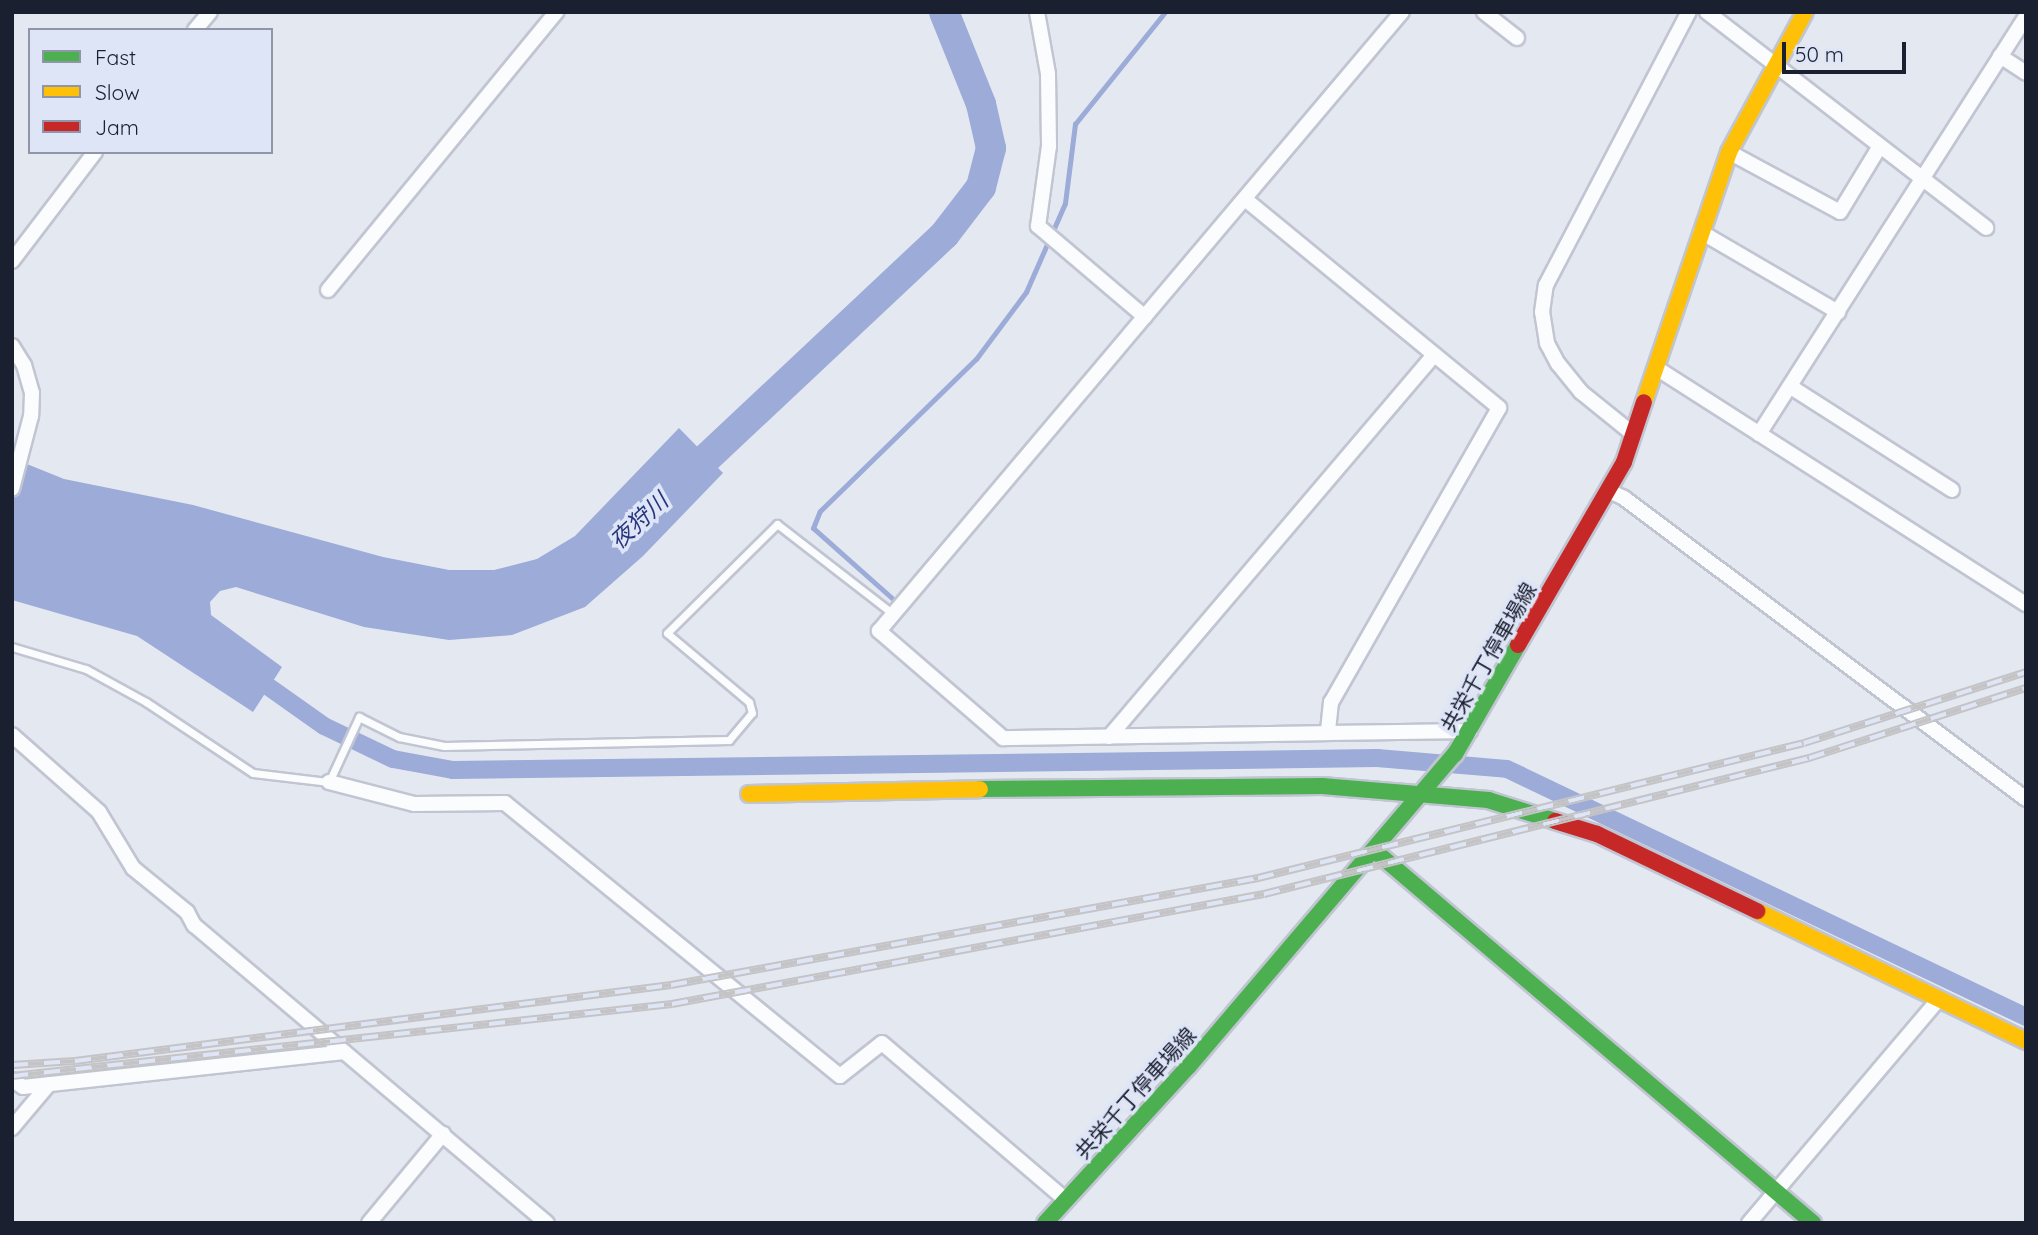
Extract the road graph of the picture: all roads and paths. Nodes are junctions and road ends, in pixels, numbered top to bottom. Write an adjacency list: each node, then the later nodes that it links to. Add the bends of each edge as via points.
1 (210, 12): 10 (street)
2 (556, 12): 23 (street)
3 (1037, 12): 25 (street, via 1048,75 1049,146 1038,226)
4 (1402, 12): 19 (street)
5 (1484, 12): 11 (street)
6 (1689, 12): 30 (street, via 1546,285 1542,312 1546,343 1558,364 1588,399)
7 (1707, 12): 13 (street)
8 (1805, 12): 13 (street, 共栄千丁停車場線)
9 (2026, 16): 12 (street)
10 (197, 28)
11 (1517, 38)
12 (2000, 56): 14 (street); 18 (street)
13 (1773, 64): 15 (street); 16 (street, 共栄千丁停車場線)
14 (2026, 74)
15 (1880, 146): 16 (street, via 1840,212); 18 (street)
16 (1729, 152): 21 (street, 共栄千丁停車場線)
17 (93, 154): 22 (street)
18 (1921, 177): 20 (street); 24 (street)
19 (1245, 199): 25 (street); 27 (street)
20 (1986, 228)
21 (1701, 232): 24 (street); 28 (street, 共栄千丁停車場線)
22 (12, 261)
23 (328, 290)
24 (1838, 312): 29 (street)
25 (1145, 317): 36 (street)
26 (12, 346): 32 (street, via 24,365 32,393 31,416)
27 (1434, 355): 39 (street, via 1499,408 1331,702); 41 (street)
28 (1658, 369): 30 (street, 共栄千丁停車場線); 31 (street)
29 (1791, 387): 31 (street); 33 (street)
30 (1633, 434): 34 (street, 共栄千丁停車場線, via 1625,461)
31 (1759, 434): 35 (street)
32 (12, 489)
33 (1952, 490)
34 (1607, 491): 38 (street, 共栄千丁停車場線); 45 (street, via 1624,498)
35 (2026, 604)
36 (893, 614): 41 (street, via 878,631 1003,738); 42 (lane, via 777,524 667,633 749,702 752,713 729,740 444,746 399,737 359,716)
37 (12, 647): 42 (lane, via 86,669 253,772)
38 (1469, 731): 39 (street); 43 (street, 共栄千丁停車場線)
39 (1328, 733): 41 (street)
40 (12, 735): 49 (street, via 99,812 133,868)
41 (1109, 737)
42 (329, 782): 55 (street, via 414,804 505,803 840,1076 882,1043)
43 (1427, 791): 44 (street, via 1124,785); 46 (street, 共栄千丁停車場線); 47 (street, via 1488,800 1597,834)
44 (749, 794)
45 (2026, 799)
46 (1375, 851): 54 (street); 55 (street, 共栄千丁停車場線)
47 (1939, 999): 48 (street); 54 (street)
48 (2026, 1041)
49 (344, 1052): 51 (street); 53 (street)
50 (12, 1080): 51 (street, via 23,1087)
51 (49, 1084): 52 (street)
52 (12, 1128)
53 (443, 1135): 56 (street); 57 (street)
54 (1776, 1191): 59 (street); 60 (street)
55 (1066, 1200): 58 (street, 共栄千丁停車場線)
56 (369, 1223)
57 (547, 1223)
58 (1045, 1223)
59 (1749, 1223)
60 (1813, 1223)

